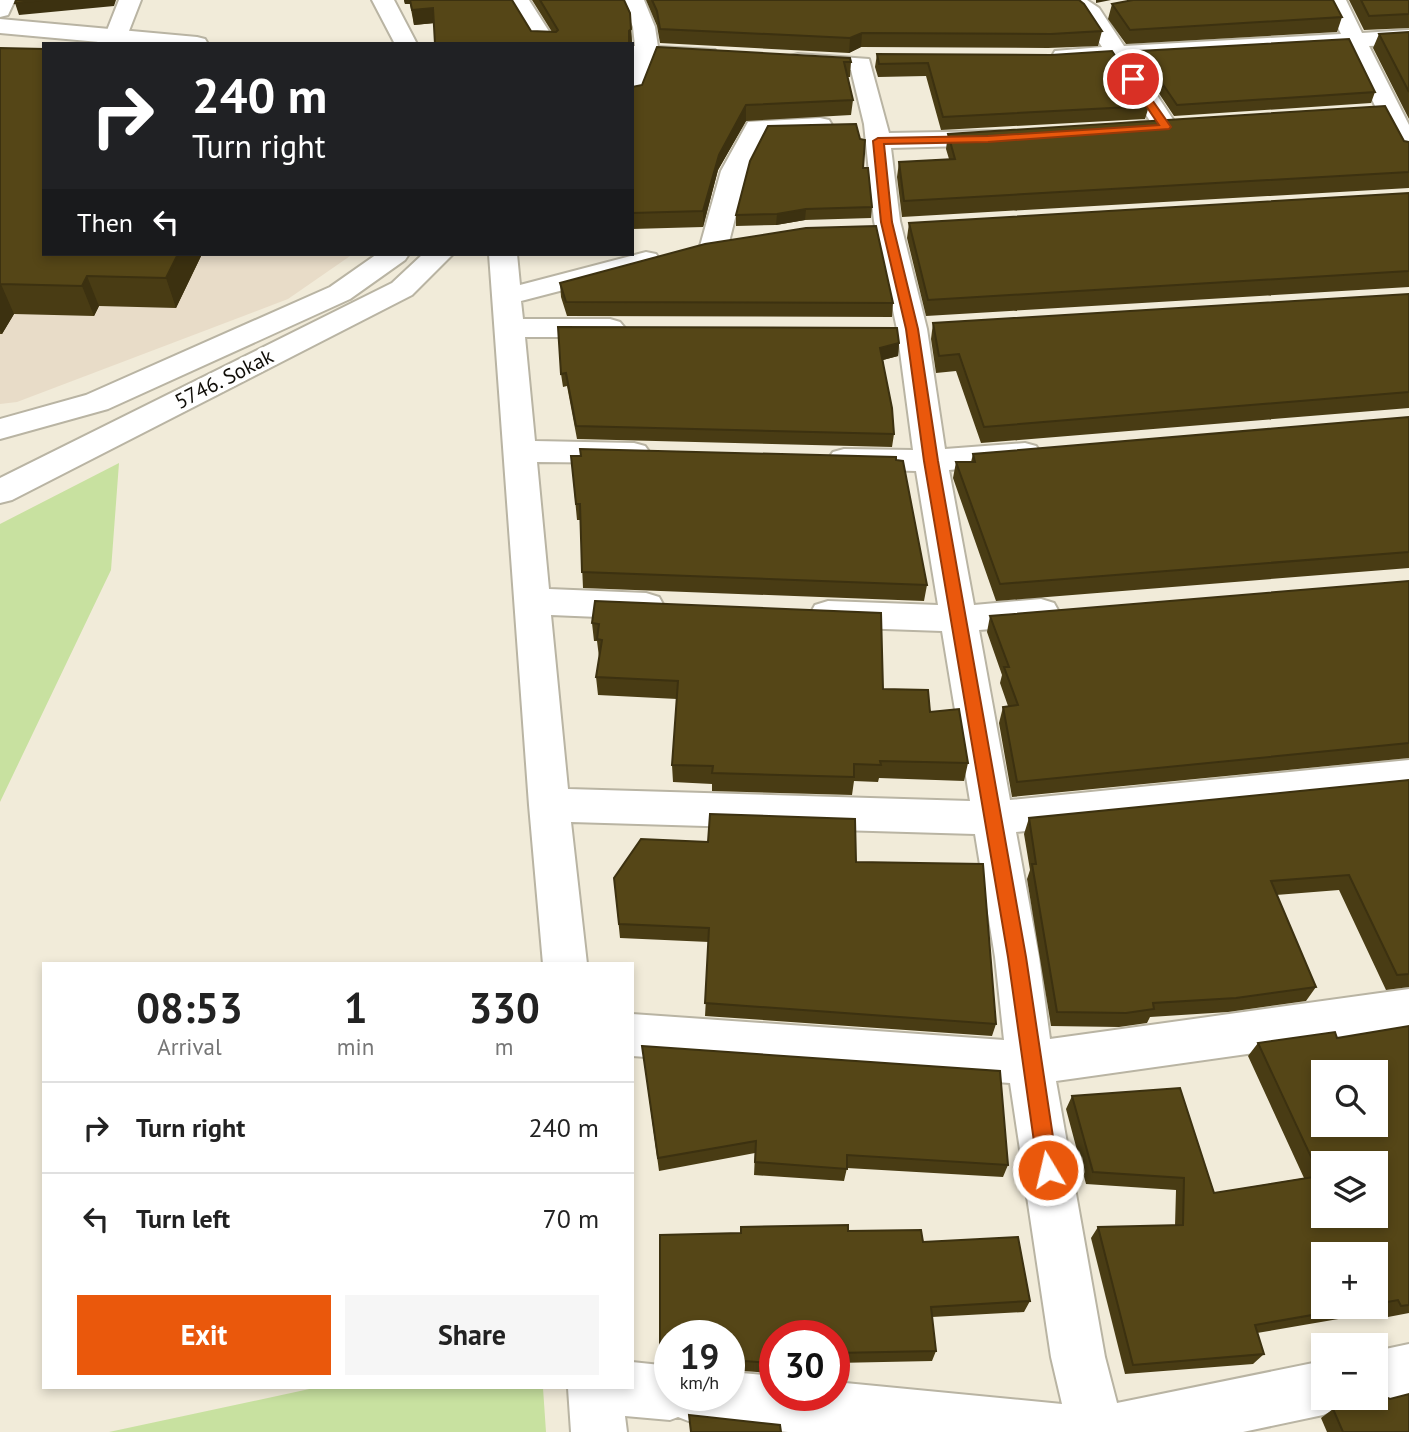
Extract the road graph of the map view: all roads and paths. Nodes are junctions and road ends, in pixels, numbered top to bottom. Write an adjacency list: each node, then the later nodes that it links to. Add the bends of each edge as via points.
1 (4, 0): 9 (street)
2 (130, 0): 13 (street)
3 (383, 0): 15 (street)
4 (518, 0): 16 (street)
5 (633, 0): 17 (street, via 644,28)
6 (1335, 0): 12 (street)
7 (1082, 6): 8 (street); 18 (street)
8 (1116, 8)
9 (0, 10)
10 (0, 26): 13 (street)
11 (1409, 37): 12 (street)
12 (1353, 38): 18 (street); 21 (street)
13 (111, 40): 14 (street)
14 (154, 42)
15 (405, 42)
16 (545, 42)
17 (640, 52): 20 (street); 26 (street, via 752,58 867,55)
18 (1115, 52): 19 (street); 24 (street)
19 (1035, 58)
20 (634, 84)
21 (1395, 107): 22 (street); 28 (street)
22 (1362, 113)
23 (1191, 125): 24 (street)
24 (1166, 127): 25 (street)
25 (1102, 132)
26 (877, 133): 27 (street); 32 (street, via 757,127 704,248); 39 (street)
27 (1026, 137)
28 (1409, 150)
29 (392, 256): 34 (street, 5746. Sokak, via 340,293 97,402)
30 (437, 256): 40 (street, 5746. Sokak, via 402,289)
31 (503, 256): 32 (street)
32 (510, 312): 33 (street); 35 (street)
33 (635, 328)
34 (0, 429)
35 (520, 450): 37 (street); 41 (street)
36 (1054, 450): 39 (street)
37 (657, 454)
38 (808, 458): 39 (street)
39 (931, 461): 45 (street)
40 (0, 492)
41 (532, 601): 42 (street); 47 (street)
42 (684, 607)
43 (1068, 610): 45 (street)
44 (793, 612): 45 (street)
45 (958, 619): 48 (street)
46 (1409, 776): 48 (street)
47 (548, 805): 48 (street); 49 (street)
48 (992, 818): 52 (street)
49 (565, 962)
50 (1409, 1010): 52 (street)
51 (634, 1035): 52 (street)
52 (1030, 1063): 62 (street, via 1079,1357)
53 (1409, 1371): 54 (street)
54 (1388, 1375)
55 (595, 1389): 60 (street)
56 (631, 1389): 57 (street)
57 (654, 1391)
58 (1311, 1391): 63 (street)
59 (745, 1400): 61 (street)
60 (599, 1432)
61 (1065, 1432)
62 (1096, 1432)
63 (1112, 1432)

